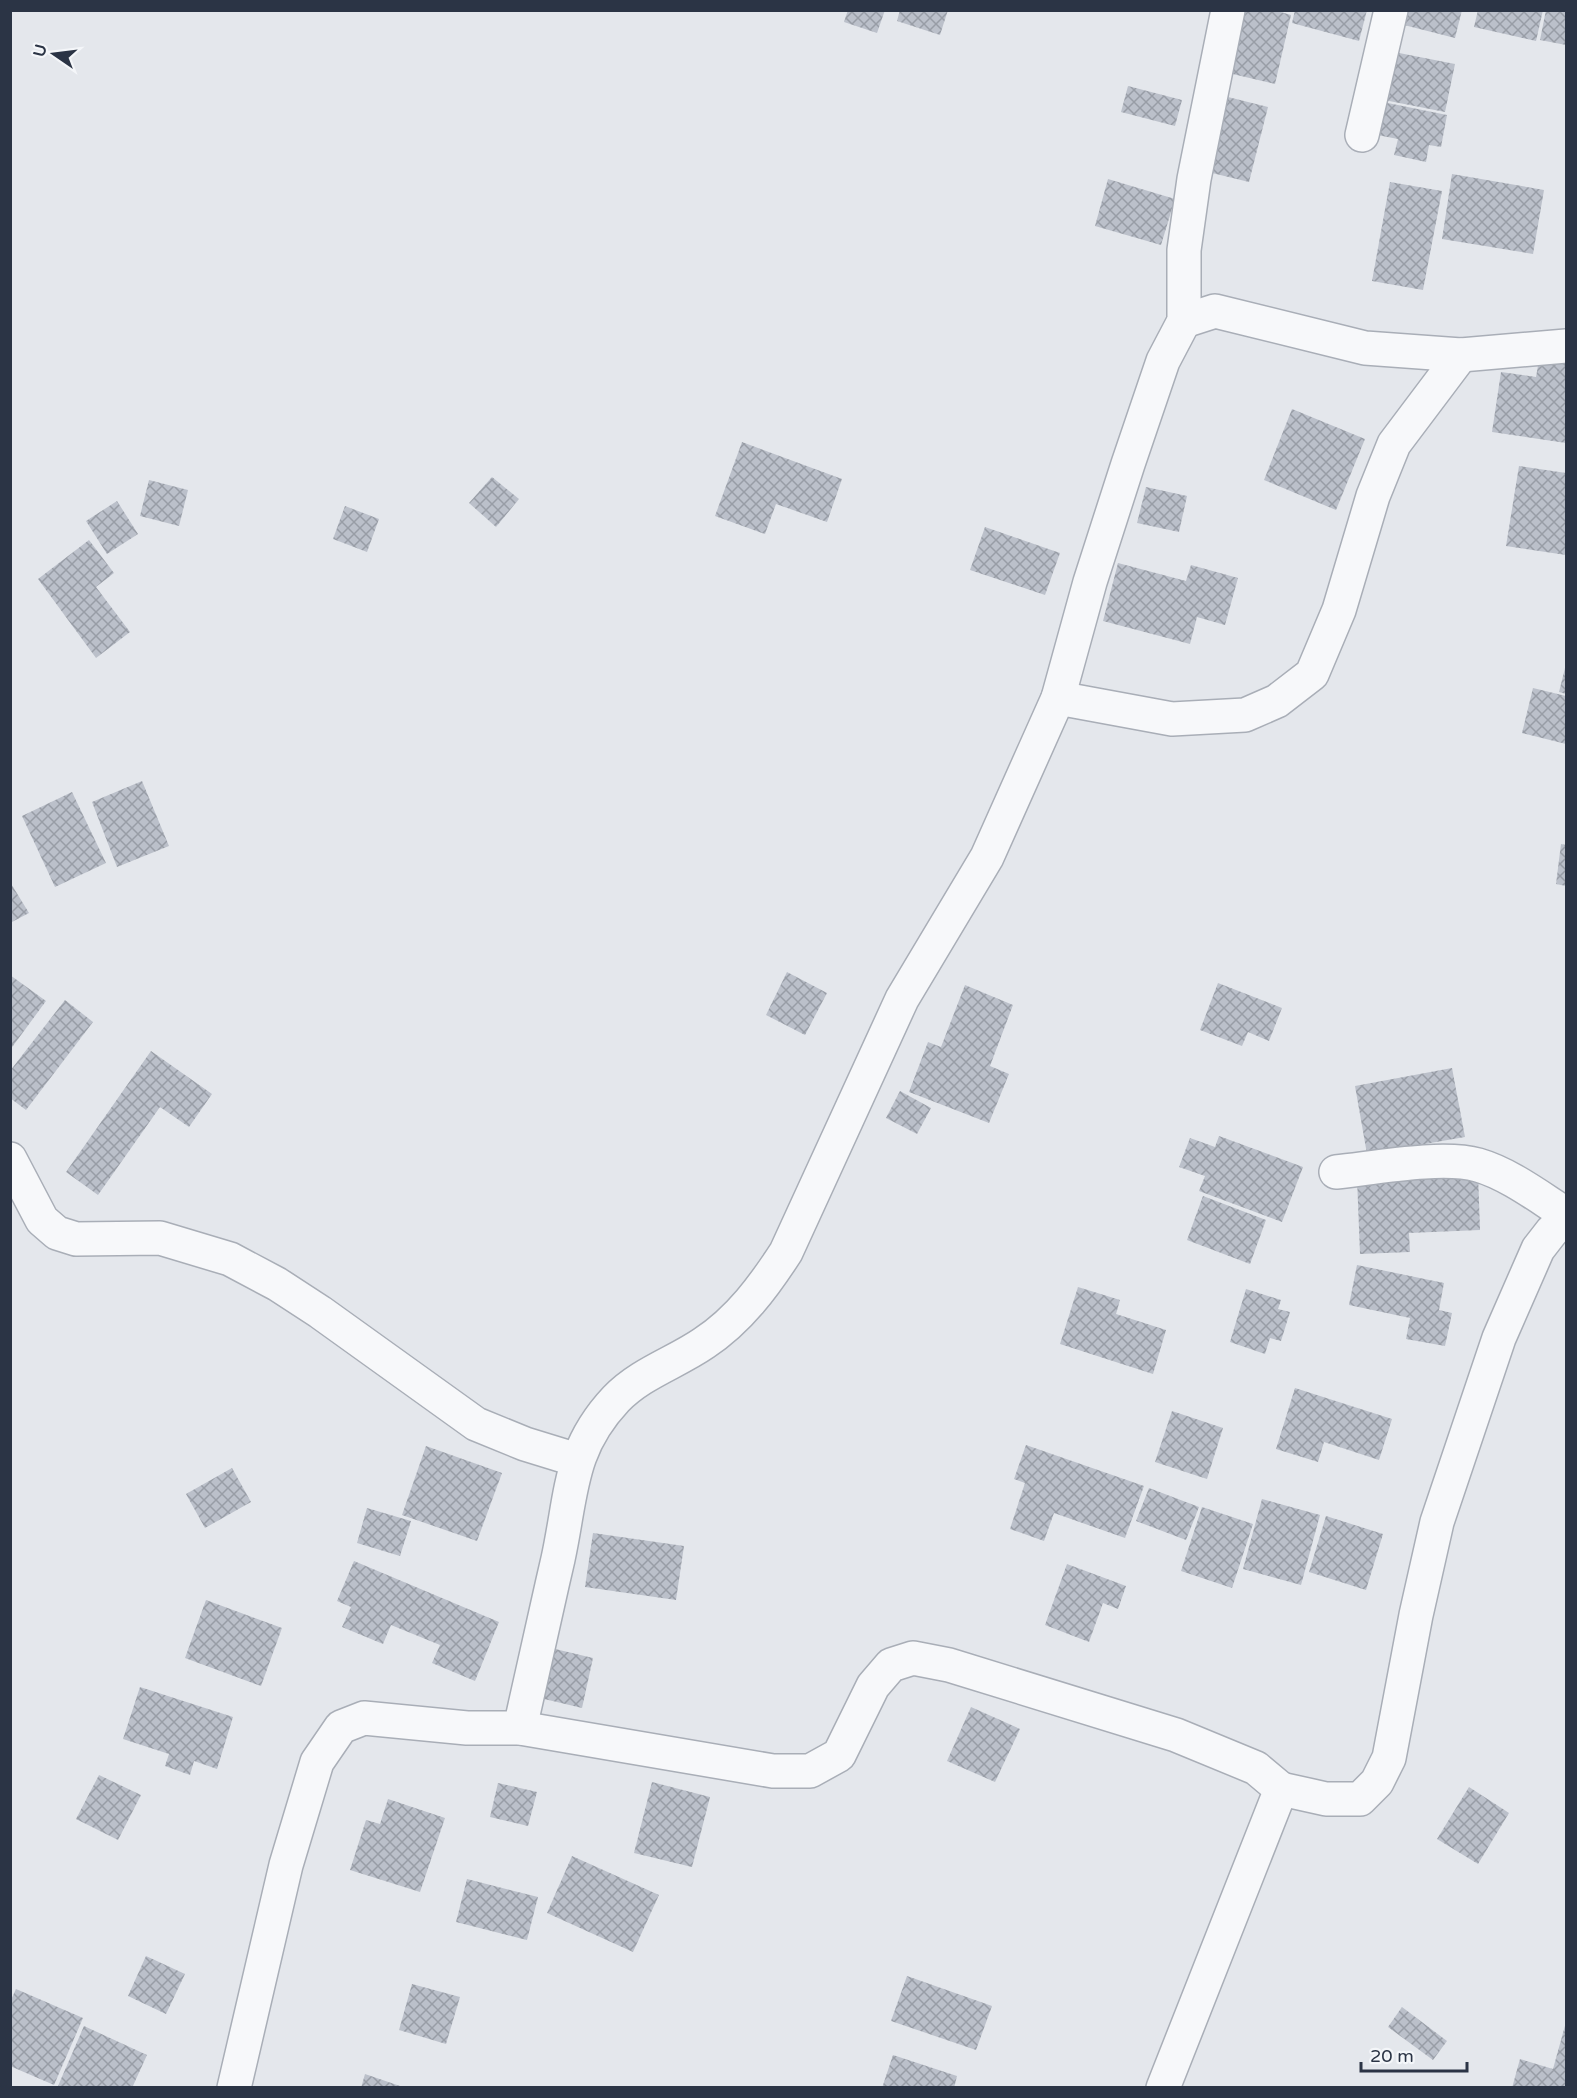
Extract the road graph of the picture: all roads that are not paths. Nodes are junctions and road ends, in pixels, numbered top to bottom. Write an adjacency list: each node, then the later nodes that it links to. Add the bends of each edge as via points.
1 (1228, 10): 4 (street, via 1194,179 1184,250)
2 (1391, 10): 3 (street)
3 (1362, 135)
4 (1184, 321): 6 (street, via 1215,311 1365,348); 7 (street, via 1163,361 1131,454)
5 (1566, 346): 6 (street)
6 (1461, 355): 7 (street, via 1394,444 1373,496 1339,610 1312,674 1277,701 1245,715 1173,719)
7 (1058, 698): 12 (street, via 987,857 903,999 786,1252 767,1282 727,1325 704,1343 633,1382 601,1416)
8 (10, 1159): 12 (street, via 42,1220 57,1233 76,1239 160,1238 230,1258 320,1312 476,1424)
9 (1336, 1172): 10 (street, via 1447,1161 1478,1165)
10 (1566, 1214)
11 (1566, 1219): 14 (street, via 1538,1249 1498,1338 1437,1522 1389,1758 1377,1782 1360,1799 1326,1799)
12 (577, 1460): 13 (street)
13 (520, 1728): 14 (street, via 773,1771 810,1770 838,1755 873,1686 891,1665 913,1658 949,1665 1176,1735 1256,1768); 15 (street, via 467,1728 364,1718 341,1727 329,1741 317,1762 286,1865)
14 (1281, 1789): 16 (street)
15 (234, 2088)
16 (1163, 2088)

